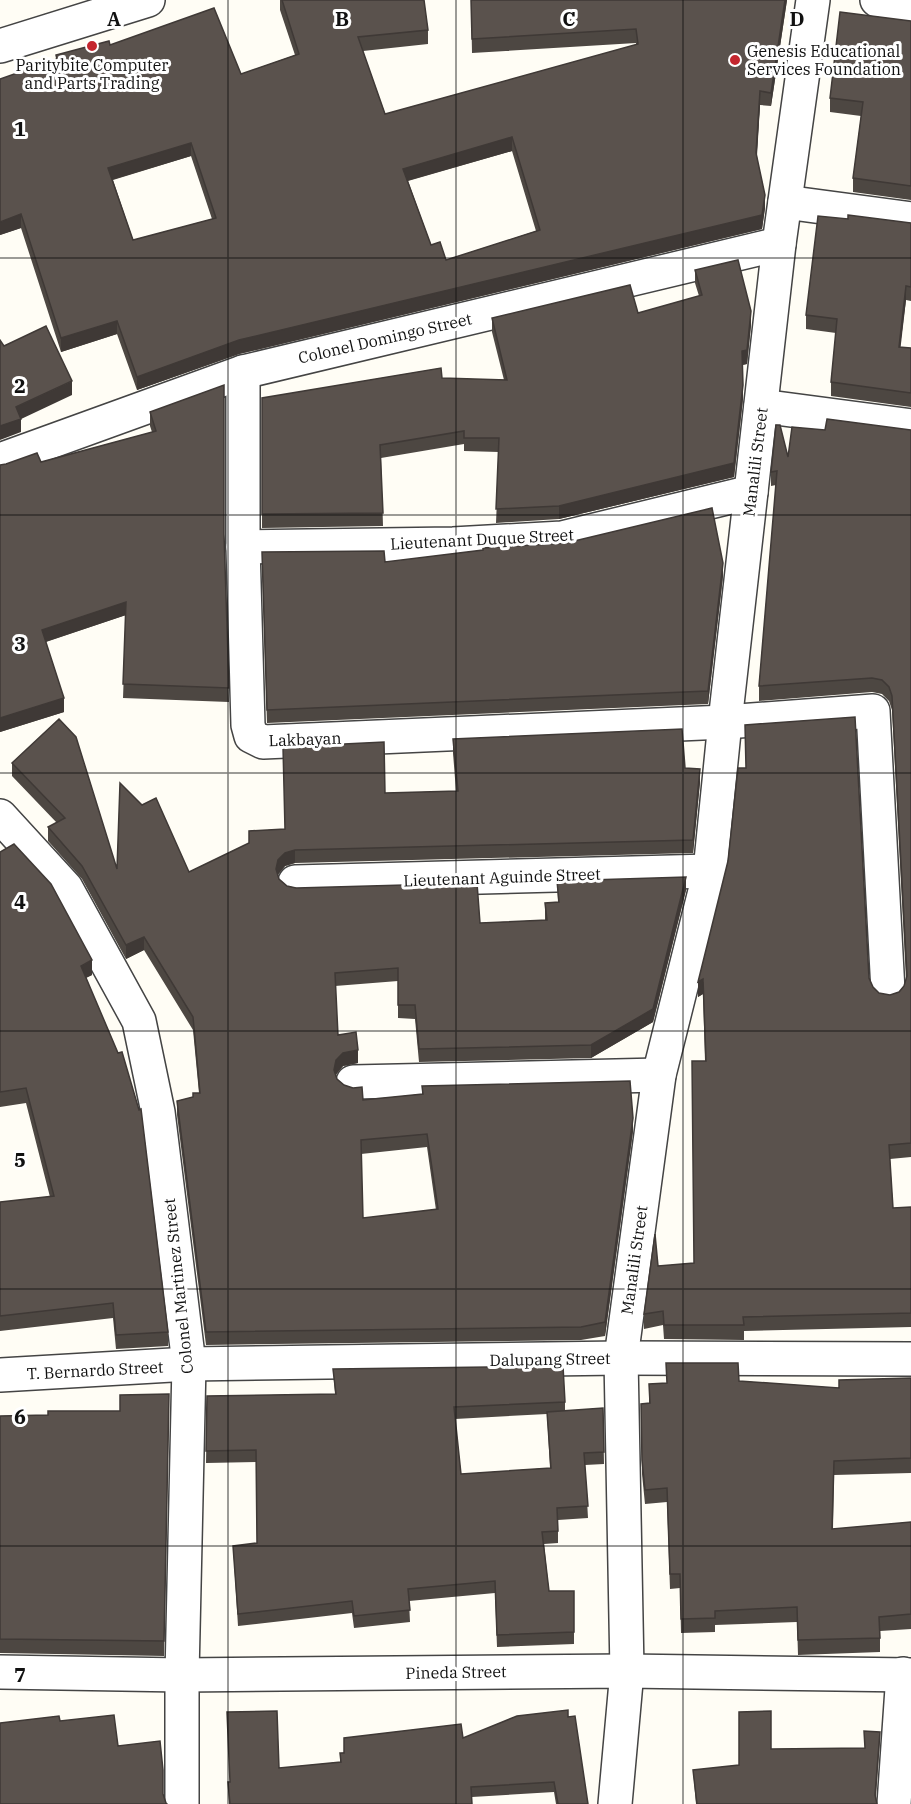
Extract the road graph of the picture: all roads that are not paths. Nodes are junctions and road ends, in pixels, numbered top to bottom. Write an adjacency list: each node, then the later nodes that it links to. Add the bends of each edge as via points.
1 (148, 0): 5 (street)
2 (813, 0): 6 (street, Manalili Street)
3 (877, 0): 4 (street)
4 (911, 5)
5 (0, 46)
6 (785, 202): 7 (street); 8 (street, Manalili Street)
7 (911, 219)
8 (779, 244): 9 (street, Colonel Domingo Street); 10 (street, Manalili Street)
9 (243, 372): 12 (street, Colonel Domingo Street); 14 (street, Lakbayan)
10 (761, 406): 11 (street); 13 (street, Manalili Street)
11 (911, 426)
12 (0, 460)
13 (751, 492): 14 (street, Lieutenant Duque Street, via 562,538); 15 (street, Manalili Street)
14 (243, 547): 15 (street, Lakbayan, via 248,725 251,736 263,742)
15 (725, 722): 17 (street, Manalili Street); 19 (street, via 873,711)
16 (0, 816): 24 (street, Colonel Martinez Street, via 66,888 139,1021 158,1112)
17 (710, 871): 18 (street, Lieutenant Aguinde Street); 20 (street, Manalili Street)
18 (295, 882)
19 (888, 991)
20 (659, 1075): 21 (street); 22 (street, Manalili Street)
21 (353, 1082)
22 (621, 1358): 23 (street, Dalupang Street); 24 (street, Dalupang Street); 26 (street, Manalili Street)
23 (911, 1359)
24 (189, 1364): 25 (street, T. Bernardo Street); 28 (street, Colonel Martinez Street)
25 (0, 1375)
26 (627, 1671): 28 (street, Pineda Street); 29 (street, Pineda Street); 31 (street, Manalili Street)
27 (0, 1672): 28 (street, Pineda Street)
28 (182, 1674): 30 (street, Colonel Martinez Street)
29 (907, 1674): 32 (street)
30 (182, 1804)
31 (615, 1804)
32 (894, 1804)

